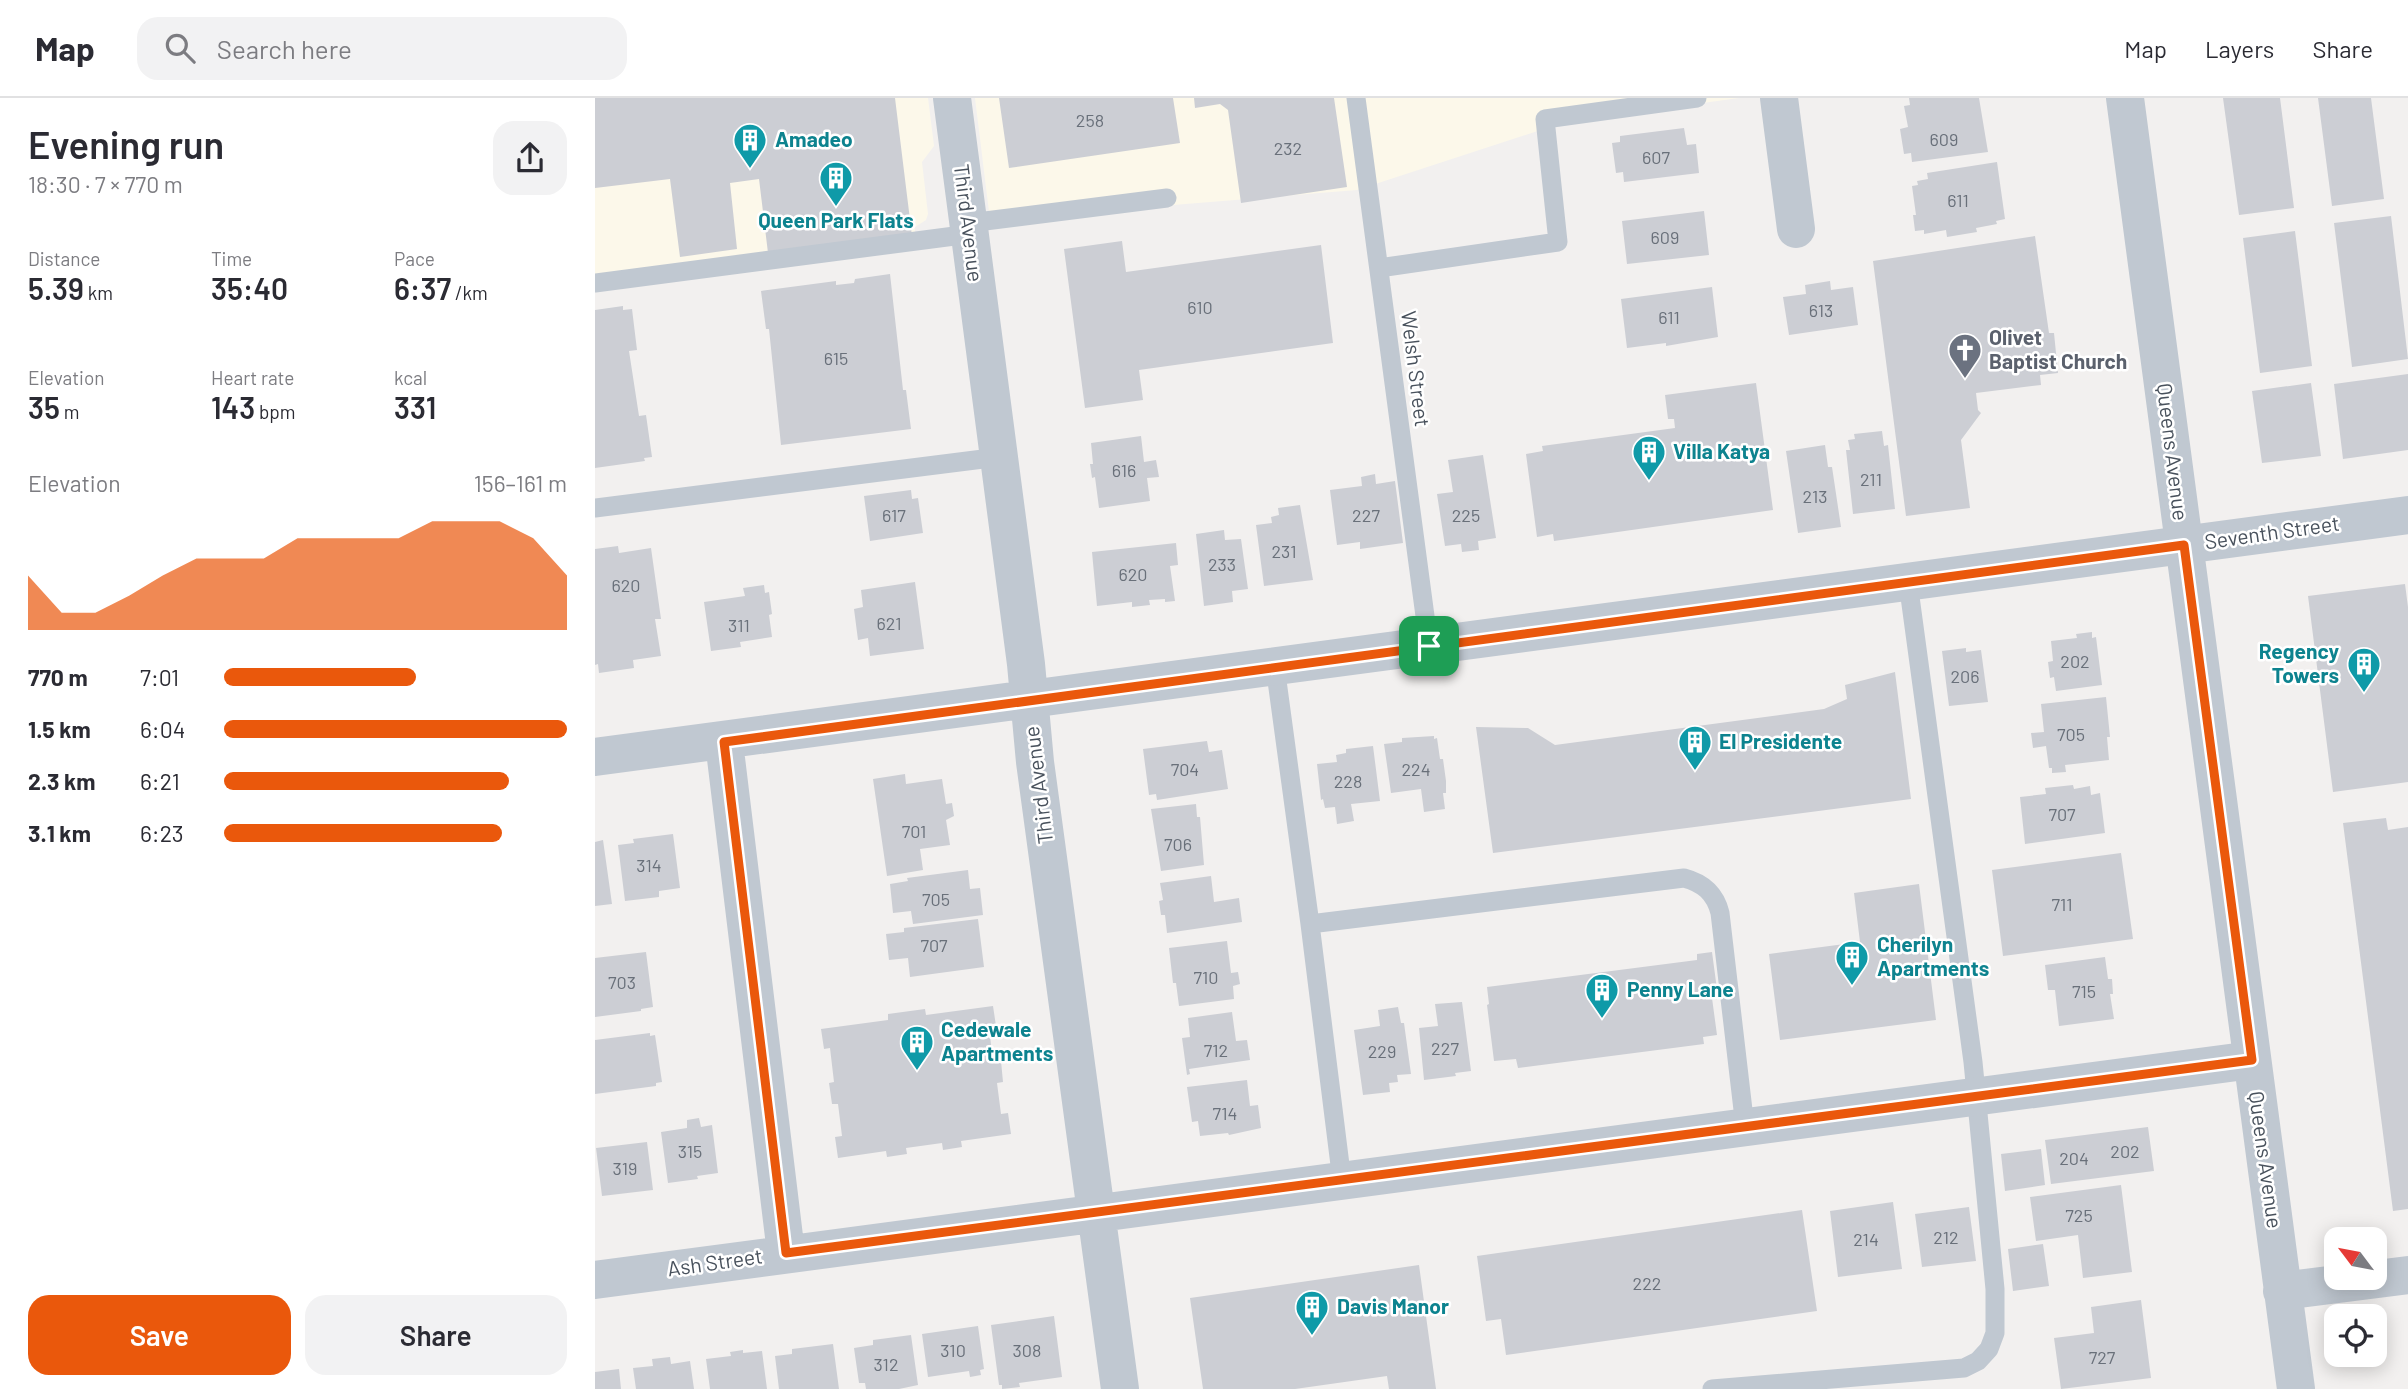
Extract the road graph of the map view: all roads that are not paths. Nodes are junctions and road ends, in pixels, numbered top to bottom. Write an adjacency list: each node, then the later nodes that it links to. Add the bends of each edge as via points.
1 (952, 98): 7 (street, Third Avenue)
2 (1356, 98): 9 (lane, Welsh Street)
3 (1697, 98): 9 (lane, via 1545,119 1558,242)
4 (1779, 98): 8 (street)
5 (2125, 98): 14 (street, Queens Avenue)
6 (1167, 198): 7 (lane)
7 (969, 229): 10 (lane); 11 (street, Third Avenue)
8 (1795, 229)
9 (1379, 268): 16 (lane, Welsh Street)
10 (595, 283)
11 (999, 457): 12 (lane); 18 (street, Third Avenue)
12 (595, 508)
13 (2408, 515): 14 (street, Seventh Street)
14 (2184, 545): 15 (street, Seventh Street); 22 (street, Queens Avenue)
15 (1908, 582): 16 (street, Seventh Street); 23 (lane)
16 (1429, 646): 17 (street, Seventh Street)
17 (1275, 666): 18 (street, Seventh Street); 21 (lane)
18 (1029, 700): 19 (street, Seventh Street); 26 (street, Third Avenue)
19 (724, 742): 20 (street, Seventh Street); 27 (street)
20 (595, 757)
21 (1310, 924): 24 (lane, via 1684,878 1695,881 1710,891 1720,913); 25 (lane)
22 (2252, 1060): 23 (street, Ash Street); 30 (street, Queens Avenue)
23 (1976, 1096): 24 (street, Ash Street); 32 (lane, via 1995,1289 1995,1333 1989,1349 1964,1368)
24 (1745, 1127): 25 (street, Ash Street)
25 (1342, 1181): 26 (street, Ash Street)
26 (1097, 1213): 27 (street, Ash Street); 31 (street, Third Avenue)
27 (786, 1253): 29 (street, Ash Street)
28 (2408, 1275): 30 (street)
29 (595, 1280)
30 (2282, 1291): 33 (street, Queens Avenue)
31 (1120, 1389)
32 (1712, 1389)
33 (2296, 1389)

